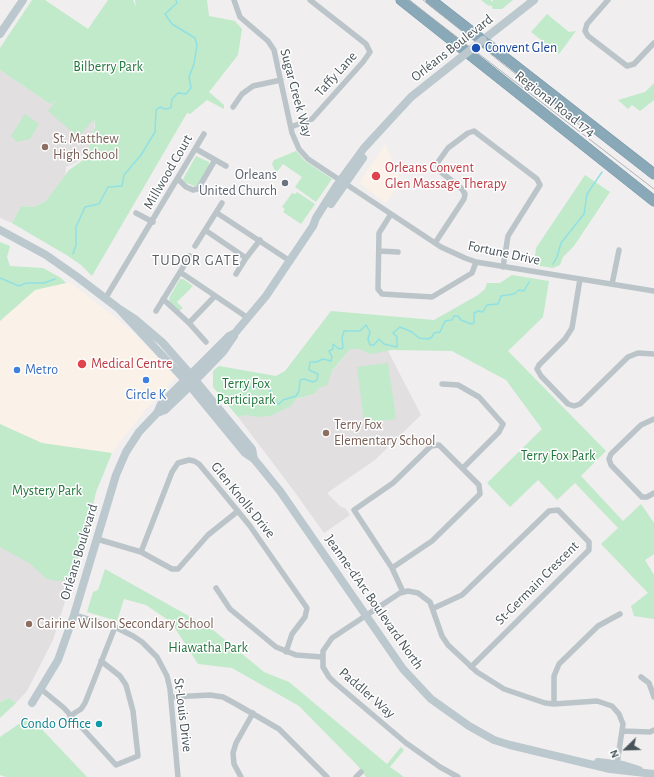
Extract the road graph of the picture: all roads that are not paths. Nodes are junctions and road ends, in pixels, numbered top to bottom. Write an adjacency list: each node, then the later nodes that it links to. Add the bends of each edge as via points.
1 (23, 0): 8 (main road)
2 (234, 0): 10 (street, Sugar Creek Way, via 240,17 271,46 276,55)
3 (310, 0): 12 (street, Taffy Lane, via 366,44 370,52 312,119)
4 (401, 0): 20 (highway, Regional Road 174)
5 (431, 0): 17 (highway, Regional Road 174)
6 (534, 0): 19 (main road, Orléans Boulevard, bridge, via 407,101 374,138 368,151)
7 (608, 0): 9 (street, via 587,24 585,31 588,36 627,66 634,64)
8 (0, 34)
9 (654, 43)
10 (281, 80): 11 (street, via 253,86 242,94); 12 (street, Sugar Creek Way)
11 (233, 107)
12 (291, 127): 19 (street, Sugar Creek Way, via 294,140 303,154)
13 (204, 134): 14 (street, Millwood Court)
14 (196, 149): 15 (street); 18 (street, Millwood Court)
15 (215, 160): 16 (street); 18 (street, via 198,188 194,190 186,187)
16 (226, 166)
17 (654, 174)
18 (178, 179): 25 (street, Millwood Court)
19 (343, 181): 24 (street, Fortune Drive); 36 (main road, Orléans Boulevard, via 316,218)
20 (654, 200)
21 (222, 203): 22 (street)
22 (217, 213): 27 (street); 28 (street)
23 (136, 214): 25 (street, Millwood Court)
24 (391, 214): 29 (street, Fortune Drive); 32 (street, via 380,230)
25 (152, 222): 45 (street, Millwood Court)
26 (0, 230): 45 (main road, Jeanne-d'Arc Boulevard North, via 46,255)
27 (205, 230): 30 (street); 35 (street)
28 (260, 240): 35 (street); 36 (street)
29 (435, 243): 37 (street, Fortune Drive); 38 (street, via 465,194 441,172 438,162 448,148 474,131 537,179 540,185 508,236)
30 (195, 246)
31 (619, 250): 42 (street)
32 (379, 251): 33 (street); 37 (street, via 378,289 382,294 432,297 472,273)
33 (398, 252)
34 (190, 256): 39 (street)
35 (246, 258): 40 (street)
36 (290, 261): 48 (main road, Orléans Boulevard)
37 (476, 262): 38 (street, Fortune Drive)
38 (503, 267): 41 (street, Fortune Drive)
39 (180, 272): 44 (street); 46 (street)
40 (236, 274)
41 (580, 279): 42 (street, Fortune Drive); 51 (street, via 574,323 569,334 539,365 537,369 540,376 568,404 574,406 580,404 628,358 638,353)
42 (612, 284): 43 (street, Fortune Drive)
43 (654, 291)
44 (215, 296): 48 (street); 49 (street)
45 (105, 299): 52 (main road, Jeanne-d'Arc Boulevard North, via 118,308)
46 (163, 299): 47 (street); 49 (street)
47 (156, 311)
48 (248, 318): 52 (main road, Orléans Boulevard, via 223,352)
49 (189, 323): 50 (street)
50 (206, 342)
51 (654, 354)
52 (191, 380): 58 (main road, Orléans Boulevard, via 165,410 157,413 139,432 116,475); 64 (main road, Jeanne-d'Arc Boulevard North, via 252,449 254,459 280,491)
53 (442, 384): 55 (street, via 458,385 479,397 503,424 499,432)
54 (654, 419): 56 (street, via 641,425 609,459 610,465 642,497)
55 (463, 468): 60 (street, via 479,485 480,494 432,541); 60 (street, via 436,444 393,483 356,507 355,512)
56 (654, 493)
57 (238, 511): 59 (street, via 208,535 178,569 172,569); 59 (street, Glen Knolls Drive, via 199,464 189,460 178,463 166,484); 68 (street, Glen Knolls Drive, via 307,608 305,618 292,634)
58 (97, 538): 59 (street); 66 (main road, Orléans Boulevard)
59 (141, 552)
60 (392, 568): 62 (street)
61 (216, 588): 68 (street, via 230,609 276,647)
62 (403, 592): 63 (street, via 422,594); 64 (street)
63 (434, 608): 71 (street, via 445,640); 71 (street, St-Germain Crescent, via 462,595 549,511 558,510 588,542 589,550)
64 (366, 614): 69 (street, via 332,638 325,646); 82 (main road, Jeanne-d'Arc Boulevard North, via 403,669 431,699 449,712 494,740)
65 (620, 614): 77 (street, via 598,626 559,664 554,676)
66 (74, 615): 67 (street, St-Louis Drive); 73 (main road, Orléans Boulevard, via 58,660)
67 (115, 627): 70 (street); 75 (street, St-Louis Drive, via 138,638 157,657 167,676)
68 (286, 652): 69 (street)
69 (322, 657): 89 (street, Paddler Way, via 326,672 334,682 416,751)
70 (101, 661): 79 (street, via 85,703); 79 (street, via 120,676 126,685 133,711 138,756 116,765)
71 (471, 667): 77 (street, via 514,693)
72 (640, 677): 74 (street, via 650,683)
73 (41, 689): 76 (main road, Orléans Boulevard); 79 (street)
74 (654, 697)
75 (172, 698): 78 (street, via 223,697); 85 (street, St-Louis Drive)
76 (32, 703)
77 (554, 704): 81 (street, via 597,701 607,703 619,714)
78 (253, 713): 86 (street, via 233,753 234,764); 87 (street, via 288,736)
79 (70, 716)
80 (654, 730): 81 (street)
81 (623, 731): 82 (street)
82 (616, 770): 84 (main road, Jeanne-d'Arc Boulevard North)
83 (361, 772): 88 (street)
84 (654, 774)
85 (178, 777)
86 (240, 777)
87 (327, 777)
88 (356, 777)
89 (458, 777)

